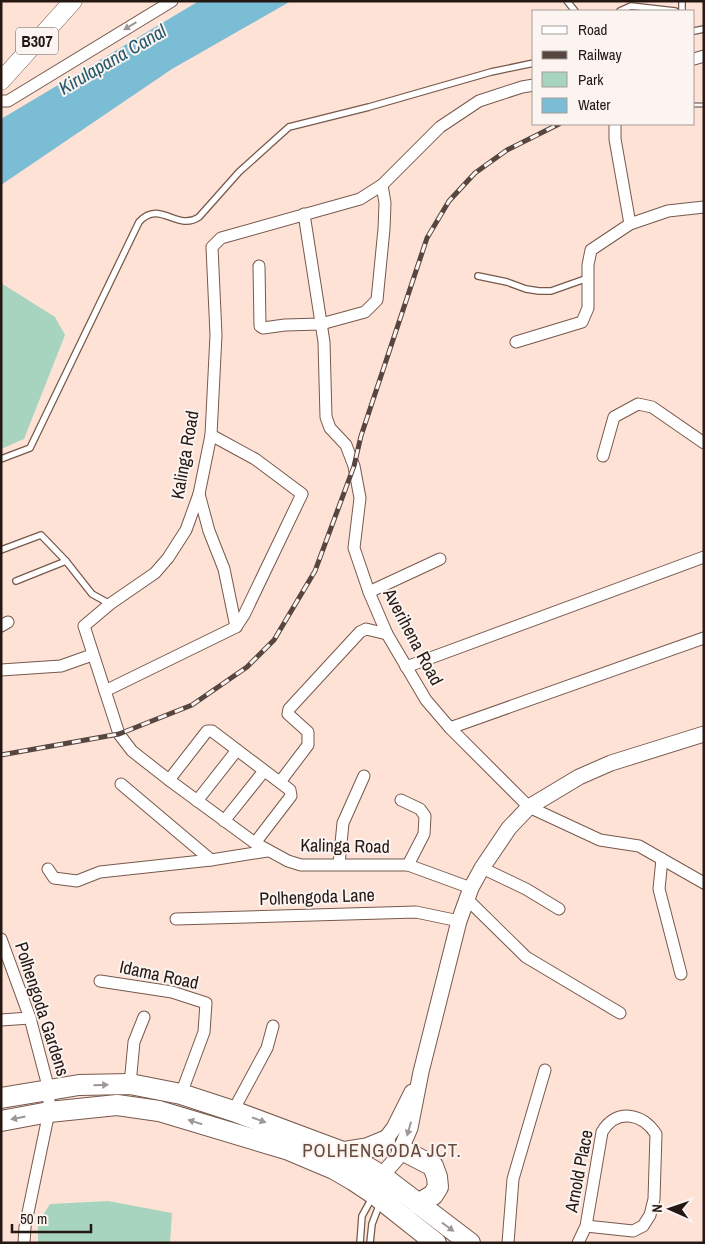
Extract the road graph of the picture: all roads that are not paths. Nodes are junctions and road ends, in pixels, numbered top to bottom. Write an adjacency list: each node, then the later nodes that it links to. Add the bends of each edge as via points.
1 (73, 1): 6 (main road, B307)
2 (172, 1): 8 (street, one-way to 8, via 8,101)
3 (622, 10): 4 (lane, via 631,6)
4 (666, 10)
5 (532, 63): 22 (lane, via 289,126 192,222 153,213 146,215 138,222 30,448)
6 (1, 81)
7 (532, 85): 10 (street, Kalinga Road, via 479,101 440,127)
8 (1, 101)
9 (615, 125): 13 (street)
10 (382, 185): 12 (street, Kalinga Road, via 360,199); 17 (street, via 384,229 377,300 365,312)
11 (704, 207): 13 (street, via 668,212)
12 (304, 214): 17 (street, Averihena Road); 19 (street, Kalinga Road, via 222,238 212,247 216,335)
13 (630, 224): 16 (street, via 590,250)
14 (259, 266): 17 (street, via 260,326)
15 (478, 276): 16 (lane, via 539,291 551,291)
16 (588, 278): 18 (street, via 588,308 582,322)
17 (321, 324): 29 (street, Averihena Road, via 326,417 330,428 346,446 354,466 360,498 354,548)
18 (516, 342)
19 (210, 435): 23 (street, Kalinga Road); 31 (street, via 255,459 302,494)
20 (704, 443): 21 (street, via 652,407 638,404 614,416)
21 (604, 456)
22 (1, 459)
23 (199, 494): 30 (street, Kalinga Road, via 186,530 168,558 155,573); 31 (street, via 224,569)
24 (1, 550): 27 (lane, via 42,535)
25 (704, 557): 35 (street)
26 (440, 559): 29 (street)
27 (66, 562): 28 (lane); 30 (lane, via 92,594)
28 (16, 581)
29 (369, 592): 32 (street, Averihena Road)
30 (110, 604): 34 (street, Kalinga Road, via 84,626)
31 (236, 627): 37 (street)
32 (387, 634): 35 (street, Averihena Road); 44 (street, via 366,629 360,632 289,709 288,714 308,732 308,745)
33 (704, 638): 38 (street)
34 (92, 656): 36 (street, via 61,666); 37 (street, Kalinga Road)
35 (406, 667): 38 (street, Averihena Road, via 426,700)
36 (1, 670)
37 (105, 691): 43 (street, Kalinga Road, via 119,734 132,752)
38 (450, 728): 48 (street, Averihena Road)
39 (704, 734): 48 (main road, via 611,763 579,777)
40 (237, 750): 41 (street); 43 (street, via 212,731 207,731); 47 (street)
41 (264, 771): 44 (street); 49 (street)
42 (364, 776): 54 (street, via 343,823)
43 (169, 780): 47 (street, Kalinga Road)
44 (280, 782): 50 (street, via 290,790 290,796)
45 (121, 784): 53 (street)
46 (401, 800): 55 (street, via 420,809 426,816 424,834)
47 (197, 801): 49 (street, Kalinga Road)
48 (529, 807): 52 (street, via 600,840 639,846); 56 (main road, via 509,828)
49 (224, 821): 50 (street, Kalinga Road)
50 (255, 843): 51 (street, Kalinga Road)
51 (267, 851): 53 (street); 54 (street, Kalinga Road, via 301,865)
52 (662, 859): 58 (street); 64 (street, via 659,889)
53 (211, 860): 57 (street, via 100,872 77,881 54,878)
54 (339, 864): 55 (street, Kalinga Road)
55 (408, 865): 59 (street, Kalinga Road)
56 (482, 868): 59 (main road); 60 (street, via 526,888)
57 (48, 869)
58 (704, 883)
59 (469, 893): 62 (main road); 66 (street, via 526,957)
60 (559, 910)
61 (176, 919): 62 (street, Polhengoda Lane, via 416,912)
62 (459, 921): 79 (main road, via 422,1072 394,1128)
63 (1, 939): 68 (street, Polhengoda Gardens)
64 (681, 974)
65 (100, 981): 74 (street, Idama Road, via 172,992 206,1003 204,1032)
66 (620, 1012)
67 (144, 1017): 72 (street, via 134,1042)
68 (30, 1018): 69 (street); 73 (street, Polhengoda Gardens)
69 (1, 1020)
70 (273, 1026): 76 (street, via 267,1048)
71 (545, 1070): 89 (street, via 513,1179)
72 (130, 1084): 73 (highway, one-way to 72, via 79,1085); 74 (highway)
73 (49, 1090): 75 (highway); 77 (street, Polhengoda Gardens)
74 (181, 1094): 76 (highway)
75 (1, 1098)
76 (233, 1111): 80 (highway, one-way to 80)
77 (49, 1112): 78 (highway, one-way to 78); 81 (highway, one-way to 77, via 289,1150 159,1111 117,1105); 84 (street, Polhengoda Gardens)
78 (1, 1121)
79 (393, 1145): 80 (highway); 81 (main road); 82 (highway, via 433,1166 436,1171 438,1187 433,1195)
80 (342, 1152): 81 (highway)
81 (371, 1184): 82 (highway); 85 (lane, via 362,1216); 86 (lane); 87 (highway)
82 (418, 1204): 88 (highway, one-way to 88)
83 (586, 1226): 83 (street, Arnold Place, via 602,1132 617,1116 644,1121 656,1134 654,1199 650,1215 643,1226 633,1231); 90 (street, Arnold Place)
84 (24, 1243)
85 (360, 1243)
86 (370, 1243)
87 (436, 1243)
88 (470, 1243)
89 (508, 1243)
90 (578, 1243)

